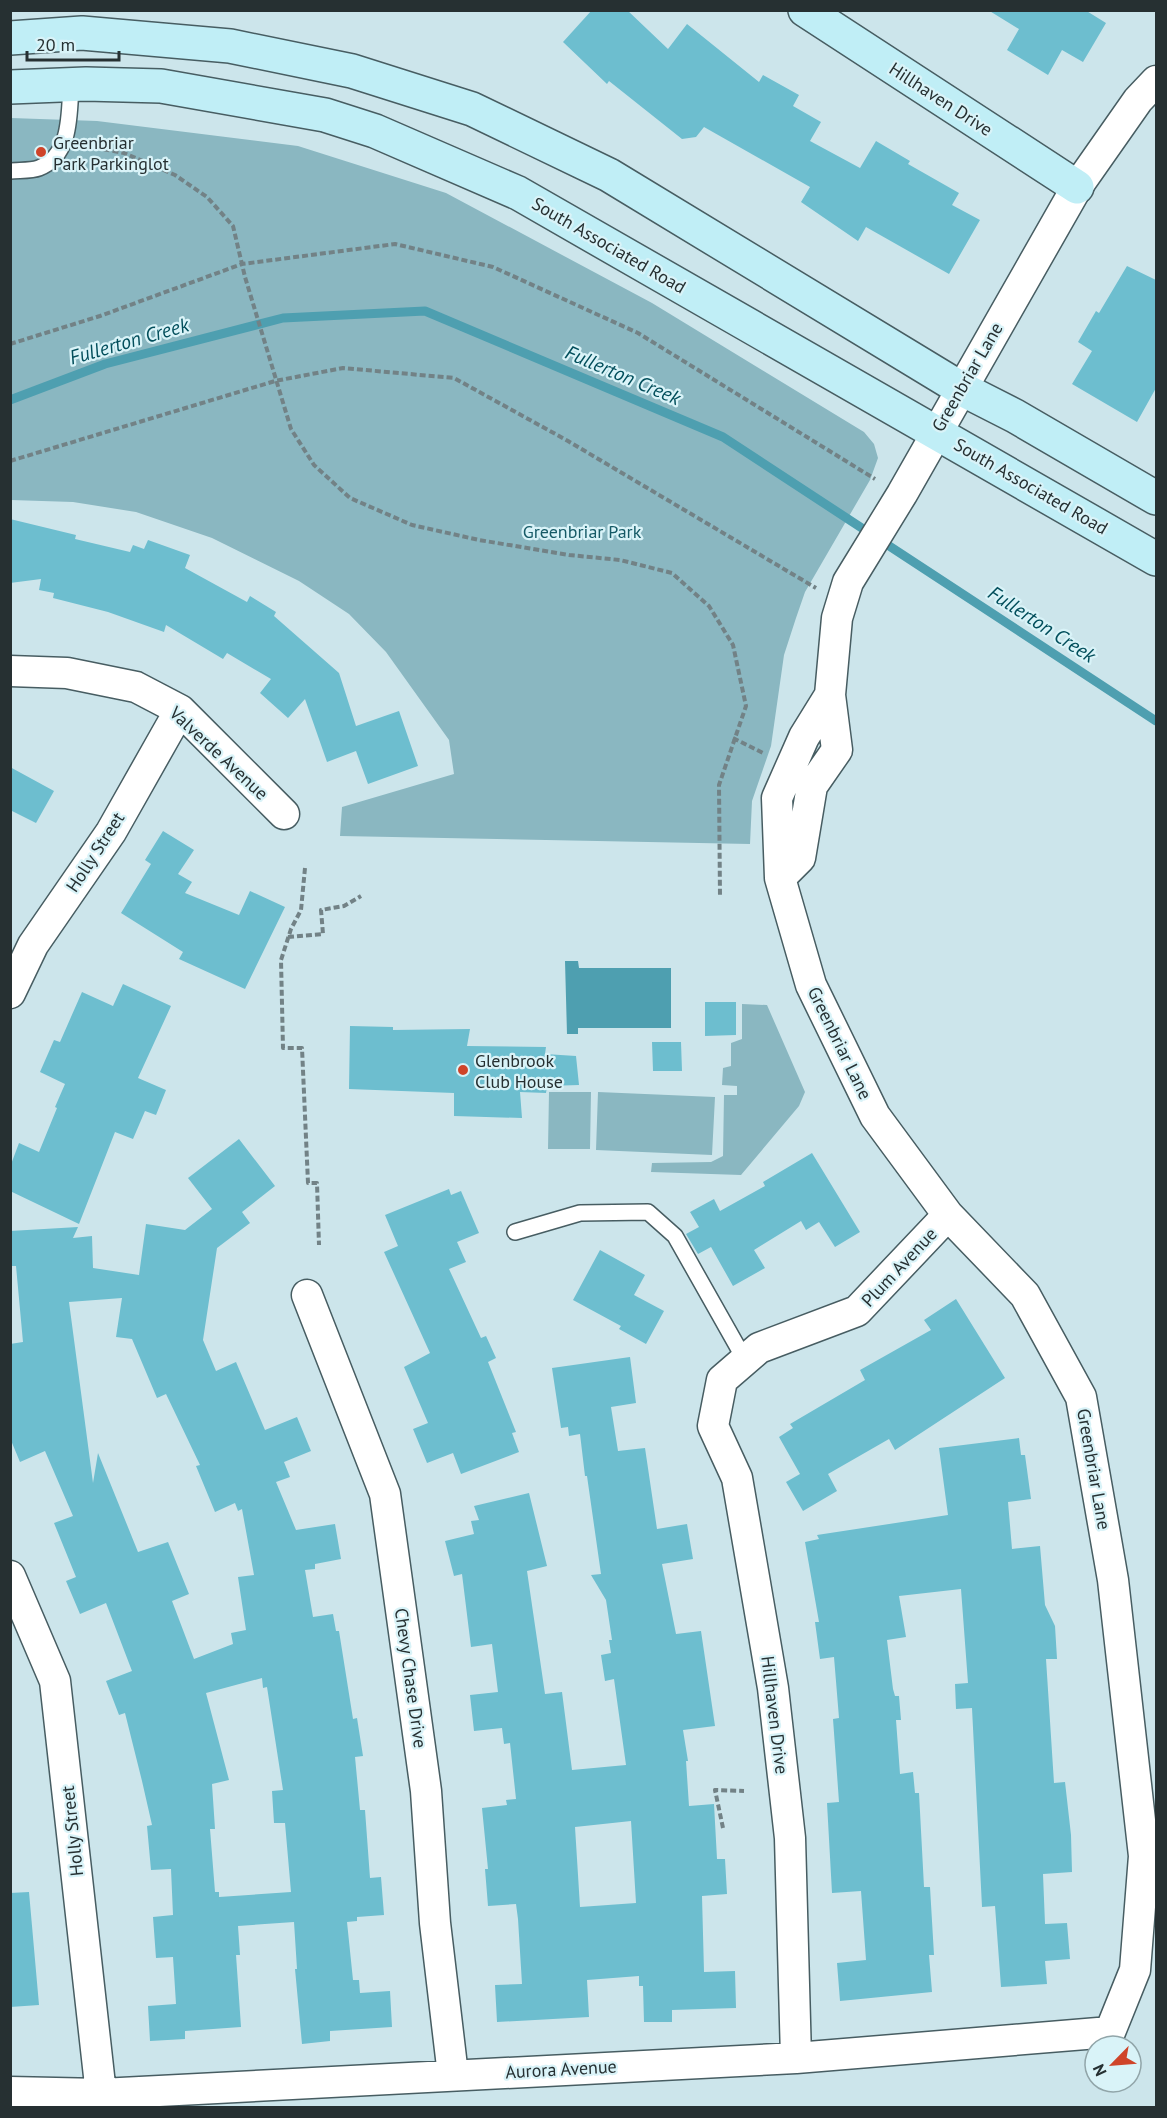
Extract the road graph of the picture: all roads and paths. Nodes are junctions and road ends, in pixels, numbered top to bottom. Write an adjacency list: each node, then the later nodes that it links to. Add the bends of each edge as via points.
1 (805, 10): 8 (street, Hillhaven Drive)
2 (10, 38): 12 (street, via 82,33 230,46 352,71 472,110 609,175)
3 (1156, 81): 8 (street, Greenbriar Lane, via 1138,100)
4 (71, 84): 5 (street, South Associated Road); 7 (lane, via 67,138 55,156 40,168); 13 (street, South Associated Road, via 161,86 325,115 375,131 518,193)
5 (10, 87)
6 (85, 146): 9 (path, via 124,153 175,176 207,197 233,226)
7 (10, 171)
8 (1077, 187): 12 (street, Greenbriar Lane)
9 (242, 264): 10 (path); 11 (path); 16 (path, via 395,244 493,267 638,333)
10 (10, 344)
11 (275, 381): 14 (path); 18 (path, via 343,368 454,378 815,587); 21 (path, via 291,429 308,456 350,498 412,525 568,555 620,560 672,573 709,606 733,645 746,706)
12 (960, 388): 13 (street, Greenbriar Lane); 15 (street)
13 (936, 431): 16 (street, Greenbriar Lane); 17 (street, South Associated Road)
14 (10, 460)
15 (1156, 498)
16 (897, 501): 18 (street, Greenbriar Lane, via 848,582)
17 (1156, 559)
18 (837, 618): 29 (street, Greenbriar Lane, via 830,695 837,750 812,786 800,858 780,878 811,986 875,1116)
19 (10, 671): 20 (street, Valverde Avenue, via 106,679 136,687)
20 (180, 711): 23 (street, Valverde Avenue); 28 (street, Holly Street, via 111,832 33,945)
21 (733, 738): 22 (path); 26 (path, via 719,785)
22 (768, 756)
23 (284, 814)
24 (305, 868): 27 (path, via 301,910)
25 (362, 896): 27 (path, via 344,906 321,910 323,934)
26 (720, 897)
27 (288, 937): 31 (path, via 281,960 283,1048 302,1048 308,1182 317,1183)
28 (10, 993)
29 (948, 1215): 33 (street, Plum Avenue, via 857,1311 759,1348); 38 (street, Greenbriar Lane, via 1025,1295 1082,1397 1113,1580 1144,1856 1135,1970)
30 (515, 1232): 33 (lane, via 580,1214 648,1212 675,1236)
31 (319, 1245)
32 (307, 1295): 40 (street, Chevy Chase Drive, via 385,1494 426,1791 435,1923)
33 (746, 1360): 34 (street, Plum Avenue)
34 (722, 1380): 39 (street, Hillhaven Drive, via 713,1426 737,1478 773,1688 790,1838)
35 (10, 1576): 42 (street, Holly Street, via 56,1681)
36 (744, 1791): 37 (path, via 715,1790)
37 (723, 1828)
38 (1110, 2032): 39 (street, Aurora Avenue)
39 (796, 2058): 40 (street, Aurora Avenue)
40 (453, 2075): 42 (street, Aurora Avenue)
41 (10, 2092): 42 (street, Aurora Avenue)
42 (101, 2094)

